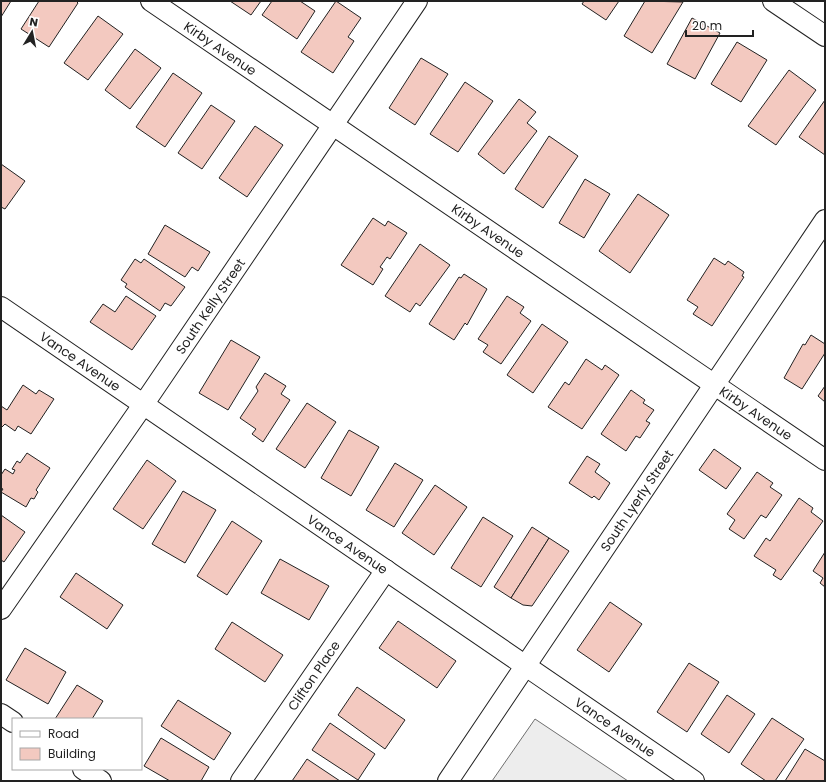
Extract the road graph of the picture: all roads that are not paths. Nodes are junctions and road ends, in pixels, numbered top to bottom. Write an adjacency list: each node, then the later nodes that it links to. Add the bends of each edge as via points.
1 (151, 1): 5 (street, Kirby Avenue)
2 (417, 1): 5 (street, South Kelly Street)
3 (773, 1): 4 (street)
4 (825, 36)
5 (333, 124): 8 (street, Kirby Avenue); 9 (street, South Kelly Street)
6 (825, 220): 8 (street, South Lyerly Street)
7 (1, 307): 9 (street, Vance Avenue)
8 (715, 384): 10 (street, Kirby Avenue); 13 (street, South Lyerly Street)
9 (143, 405): 11 (street, Vance Avenue); 12 (street, South Kelly Street)
10 (825, 460)
11 (386, 570): 13 (street, Vance Avenue); 18 (street, Clifton Place)
12 (1, 609)
13 (524, 666): 19 (street, South Lyerly Street); 20 (street, Vance Avenue)
14 (1, 714): 15 (street)
15 (12, 721)
16 (84, 770): 17 (street)
17 (101, 781)
18 (241, 781)
19 (448, 781)
20 (694, 781)

